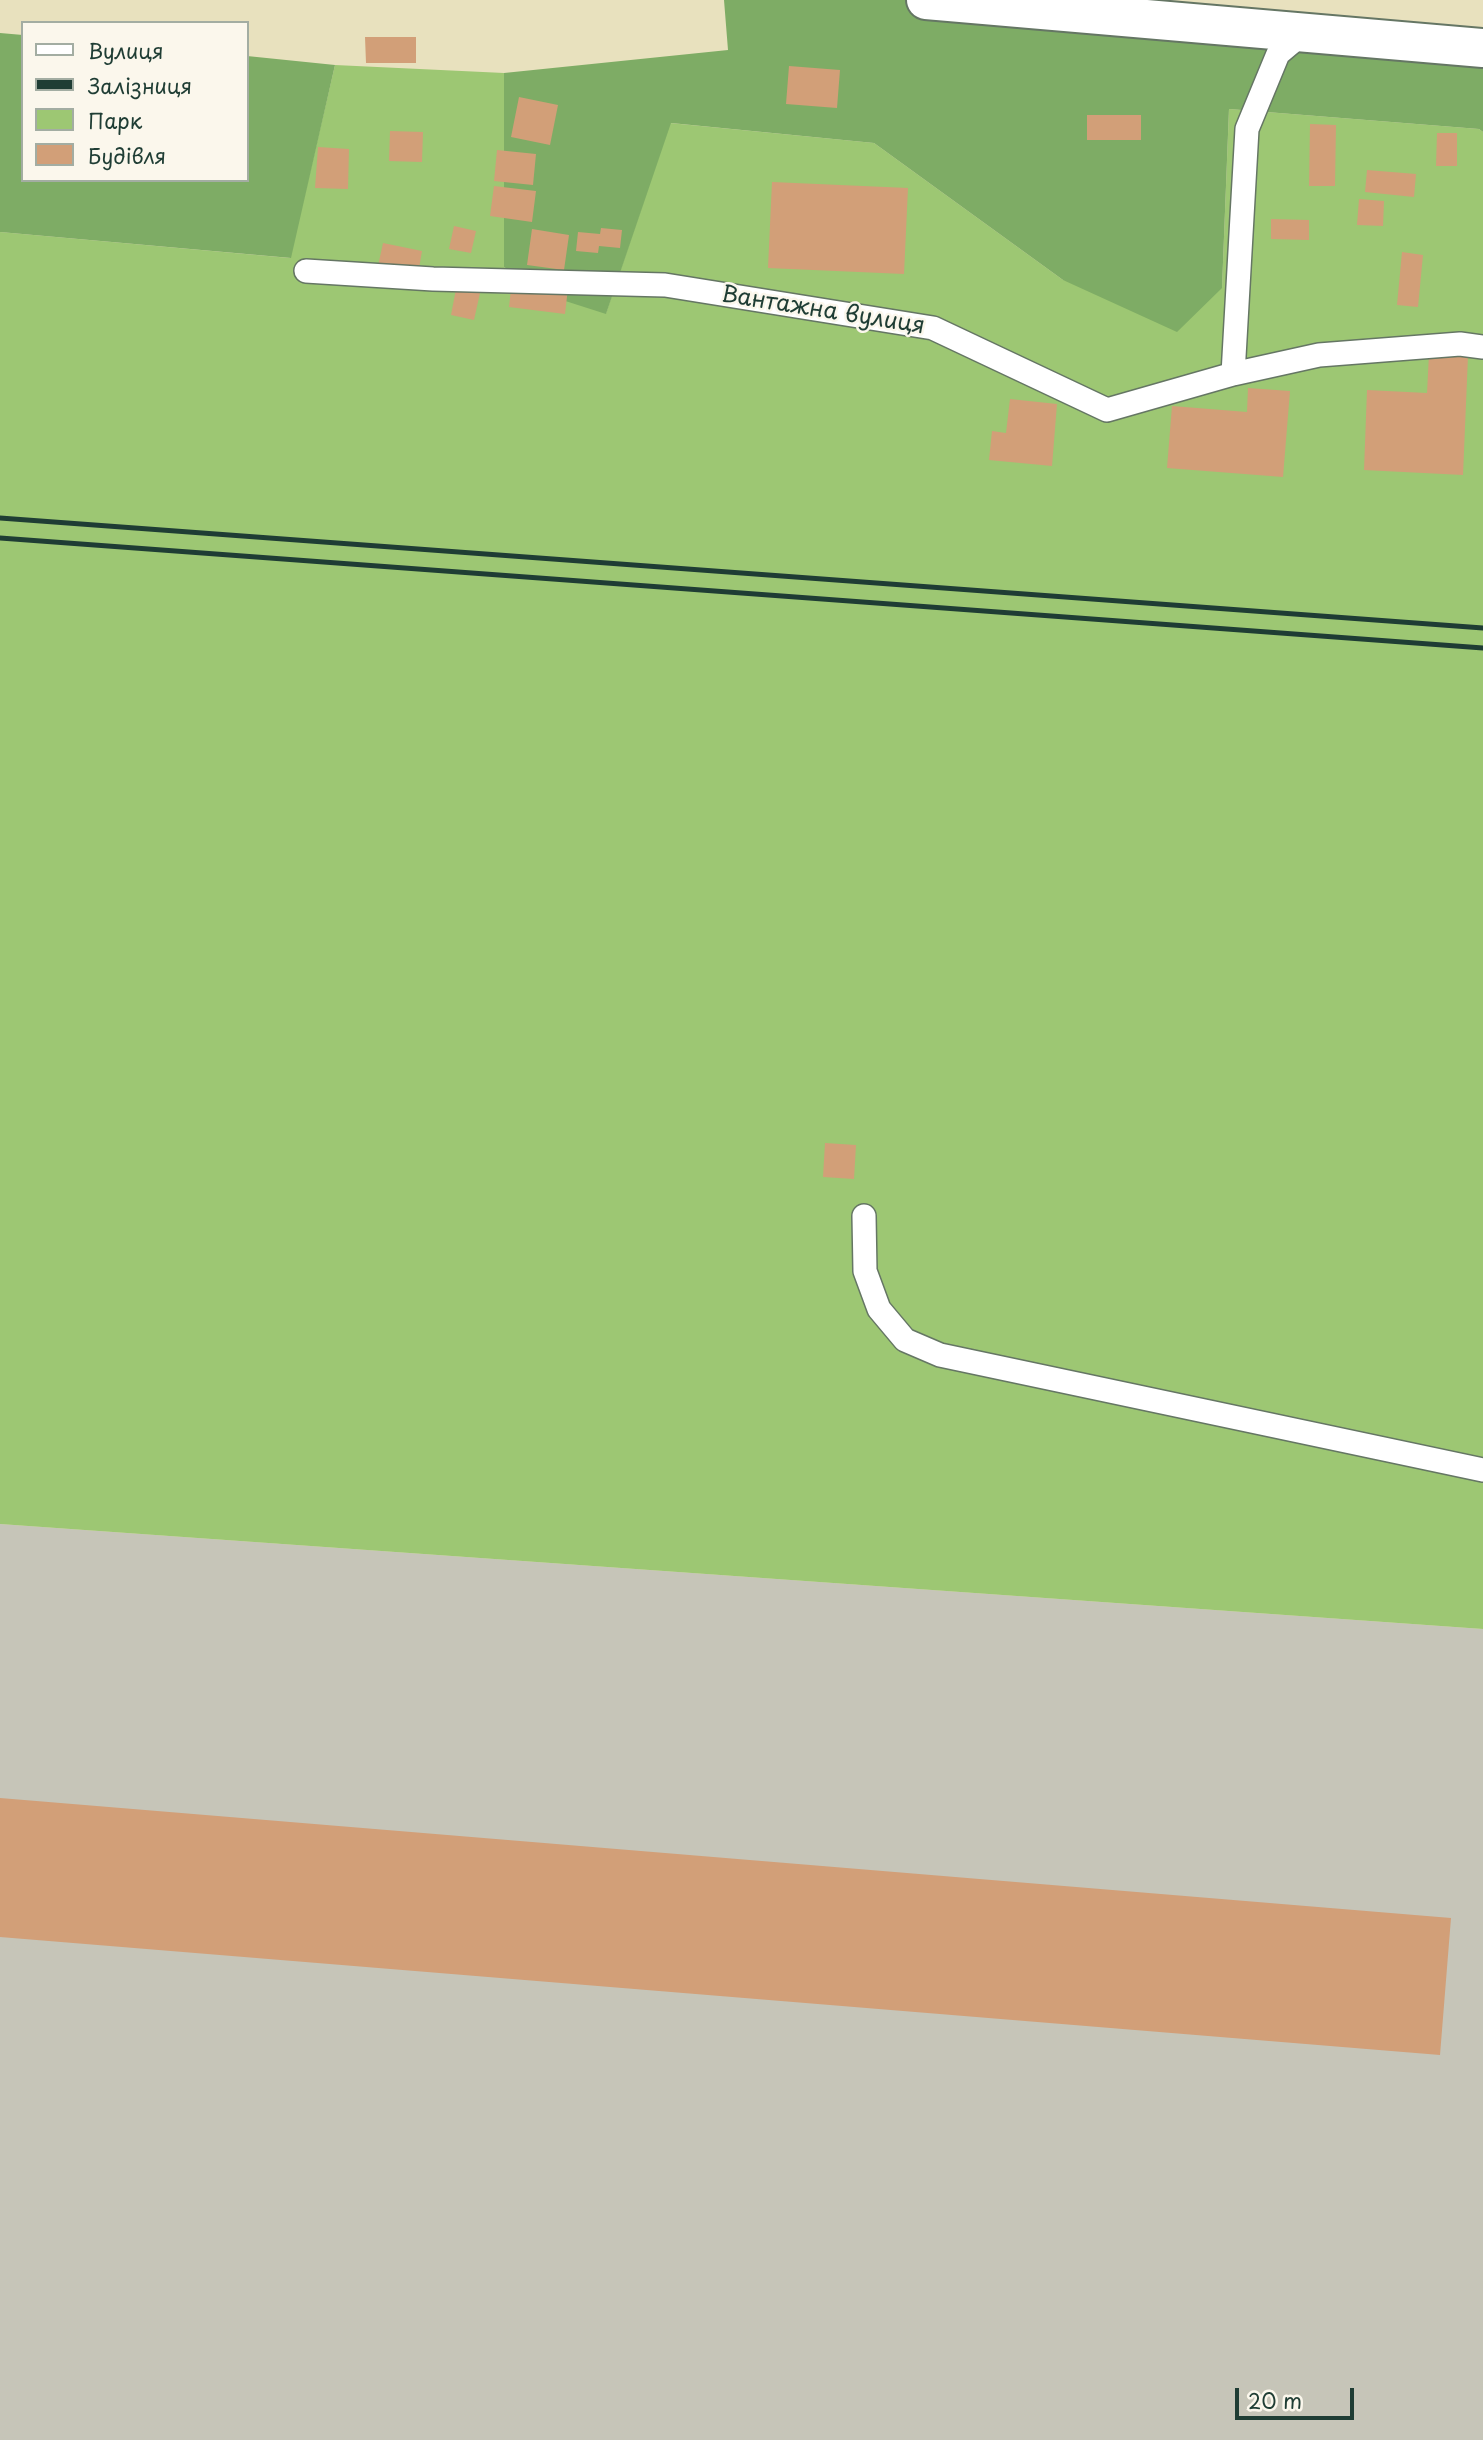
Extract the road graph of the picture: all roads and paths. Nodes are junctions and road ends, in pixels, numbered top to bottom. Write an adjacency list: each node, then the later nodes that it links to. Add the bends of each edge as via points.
1 (926, 0): 2 (street)
2 (1156, 10): 3 (street)
3 (1303, 33): 4 (street); 7 (lane, via 1278,54 1247,129)
4 (1483, 48)
5 (306, 271): 7 (lane, Вантажна вулиця, via 665,285 933,328 1107,410)
6 (1483, 348): 7 (lane, Вантажна вулиця, via 1460,344 1319,355)
7 (1234, 374)
8 (864, 1216): 9 (lane, via 864,1271 879,1310 905,1340 940,1355)
9 (1483, 1469)

